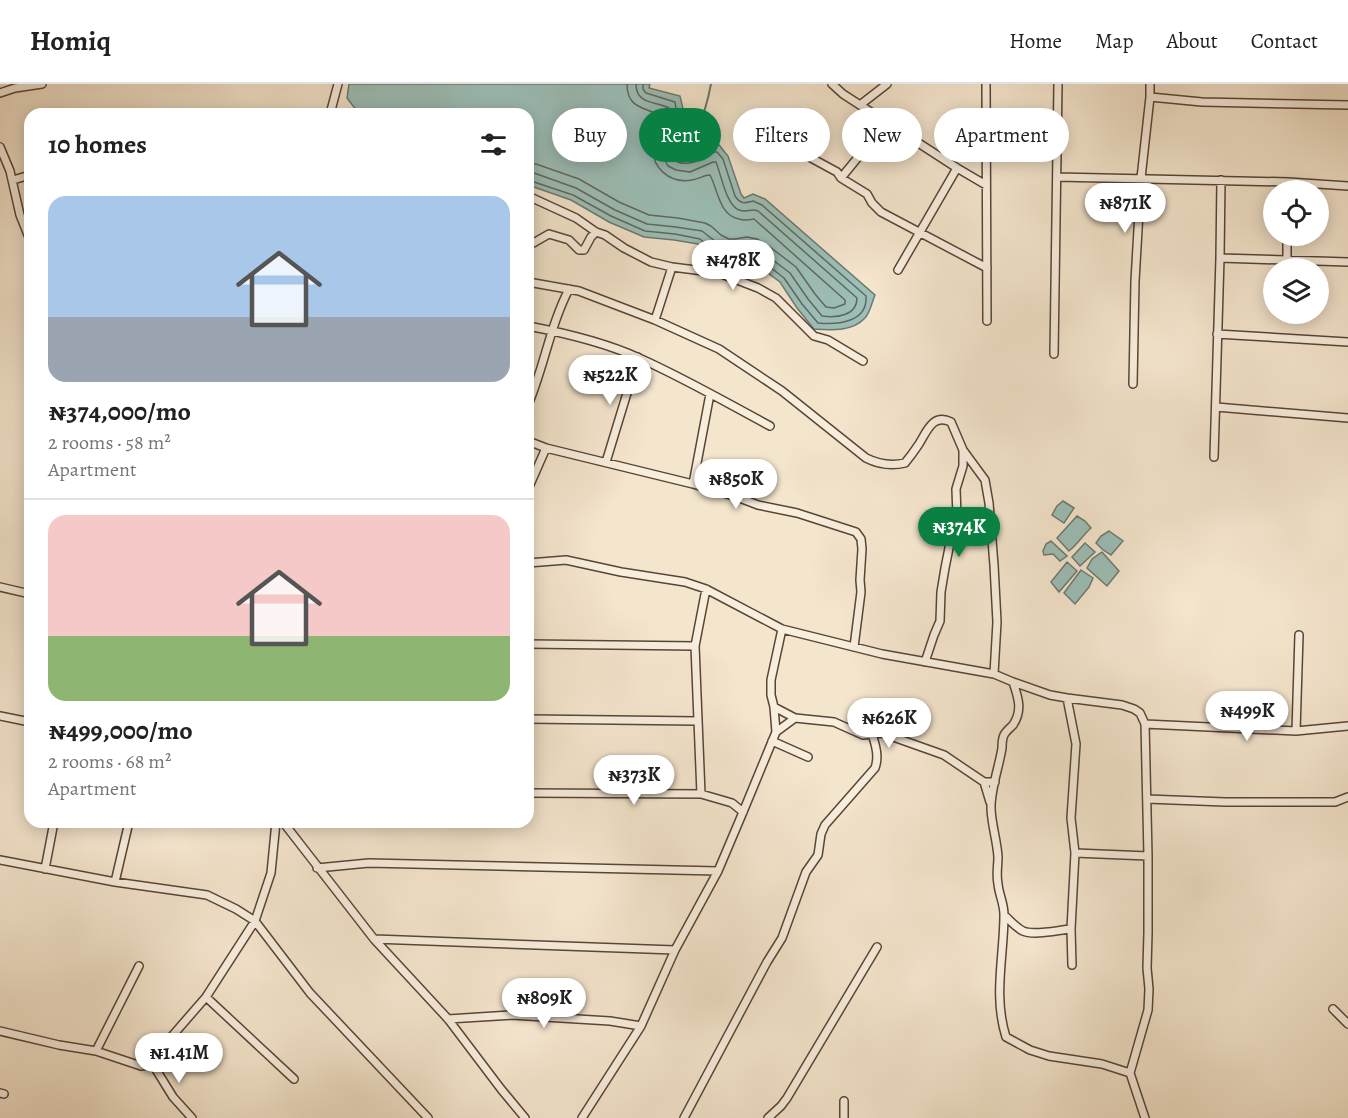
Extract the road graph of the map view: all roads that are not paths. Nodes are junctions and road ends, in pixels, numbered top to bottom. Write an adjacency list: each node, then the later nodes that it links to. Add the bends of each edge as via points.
1 (42, 84): 8 (street)
2 (338, 84): 12 (street)
3 (832, 84): 10 (street)
4 (887, 84): 10 (street)
5 (986, 84): 26 (street)
6 (1058, 84): 20 (street)
7 (1150, 84): 9 (street)
8 (0, 93)
9 (1150, 97): 11 (street); 22 (street)
10 (860, 105): 13 (street)
11 (1348, 105)
12 (332, 108)
13 (865, 108)
14 (922, 145): 18 (street)
15 (0, 147): 23 (street)
16 (819, 162): 21 (street)
17 (854, 162): 21 (street)
18 (957, 168): 26 (street); 32 (street)
19 (24, 177): 23 (street)
20 (1057, 177): 22 (street); 49 (street)
21 (841, 178): 32 (street, via 867,194 881,212)
22 (1141, 178): 24 (street); 52 (street)
23 (13, 180): 30 (street)
24 (1221, 180): 25 (street); 34 (street)
25 (1263, 181)
26 (986, 185): 39 (street)
27 (1329, 185): 28 (street)
28 (1348, 186)
29 (534, 199): 31 (street)
30 (24, 225)
31 (596, 232): 33 (street, via 584,250 549,234); 38 (street, via 651,262)
32 (920, 234): 39 (street); 40 (street)
33 (534, 243)
34 (1220, 258): 35 (street); 47 (street)
35 (1263, 259)
36 (1329, 261): 37 (street)
37 (1348, 262)
38 (672, 267): 43 (street); 51 (street, via 719,273 758,288 776,298 814,336)
39 (987, 268): 44 (street)
40 (898, 270)
41 (534, 283): 42 (street)
42 (569, 289): 43 (street); 46 (street)
43 (655, 320): 60 (street, via 719,349 875,462 905,464 930,424 946,420 951,422)
44 (987, 321)
45 (534, 327): 46 (street)
46 (553, 331): 50 (street); 53 (street)
47 (1217, 334): 48 (street); 55 (street)
48 (1348, 342)
49 (1054, 354)
50 (638, 357): 54 (street); 62 (street)
51 (863, 361)
52 (1133, 384)
53 (534, 391)
54 (710, 394): 57 (street); 64 (street)
55 (1216, 407): 56 (street); 61 (street)
56 (1348, 418)
57 (770, 426)
58 (534, 443): 59 (street)
59 (546, 448): 62 (street); 63 (street)
60 (963, 450): 74 (street, via 940,621); 75 (street, via 985,480 989,503 997,622)
61 (1214, 457)
62 (606, 462): 64 (street)
63 (534, 475)
64 (693, 484): 73 (street, via 856,532 862,549)
65 (534, 563): 67 (street, via 566,560)
66 (0, 587): 68 (street)
67 (706, 589): 69 (street); 72 (street)
68 (24, 593)
69 (782, 629): 73 (street); 78 (street, via 771,680)
70 (1299, 635): 86 (street)
71 (534, 645): 72 (street)
72 (694, 646): 83 (street)
73 (854, 646): 74 (street)
74 (925, 662): 75 (street)
75 (994, 674): 76 (street)
76 (1013, 682): 77 (street); 92 (street, via 1020,711 1003,736)
77 (1067, 698): 84 (street, via 1122,705 1140,713); 103 (street, via 1076,744 1071,818)
78 (774, 708): 80 (street); 87 (street)
79 (0, 716): 82 (street)
80 (795, 718): 87 (street); 88 (street, via 834,722)
81 (534, 719): 83 (street)
82 (24, 721)
83 (697, 721): 94 (street)
84 (1145, 724): 86 (street); 96 (street)
85 (1348, 726): 86 (street)
86 (1296, 731)
87 (776, 732): 89 (street)
88 (872, 735): 91 (street, via 882,733 944,755); 133 (street, via 877,752 875,768 825,825 818,855 801,881 782,938)
89 (772, 741): 90 (street); 98 (street)
90 (808, 757)
91 (984, 782): 92 (street); 97 (street)
92 (995, 782): 97 (street)
93 (534, 793): 94 (street)
94 (701, 794): 98 (street, via 732,803)
95 (1348, 797): 96 (street, via 1335,802)
96 (1147, 799): 104 (street)
97 (991, 806): 110 (street)
98 (743, 812): 108 (street)
99 (53, 828): 107 (street)
100 (128, 828): 109 (street)
101 (275, 828): 111 (street, via 271,873)
102 (288, 828): 106 (street)
103 (1075, 853): 104 (street); 112 (street)
104 (1148, 856): 126 (street, via 1148,1010)
105 (0, 860): 107 (street)
106 (317, 867): 108 (street, via 369,863); 113 (street)
107 (45, 869): 109 (street)
108 (718, 871): 115 (street)
109 (115, 882): 111 (street, via 207,895)
110 (1004, 915): 112 (street, via 1030,933); 126 (street, via 999,982 1006,1037 1049,1056 1102,1064)
111 (255, 921): 118 (street); 130 (street, via 310,993)
112 (1071, 929): 116 (street)
113 (374, 939): 115 (street); 120 (street)
114 (877, 947): 134 (street, via 787,1098)
115 (675, 950): 122 (street)
116 (1072, 965)
117 (139, 966): 124 (street)
118 (206, 997): 125 (street); 127 (street)
119 (1333, 1009): 121 (street)
120 (448, 1019): 122 (street, via 512,1015); 131 (street)
121 (1348, 1024)
122 (641, 1026): 132 (street)
123 (0, 1032): 124 (street)
124 (96, 1051): 125 (street, via 141,1066)
125 (152, 1063): 129 (street, via 173,1097)
126 (1130, 1073): 136 (street)
127 (294, 1079)
128 (844, 1101): 135 (street)
129 (192, 1118)
130 (428, 1118)
131 (525, 1118)
132 (582, 1118)
133 (684, 1118)
134 (768, 1118)
135 (844, 1118)
136 (1145, 1118)

